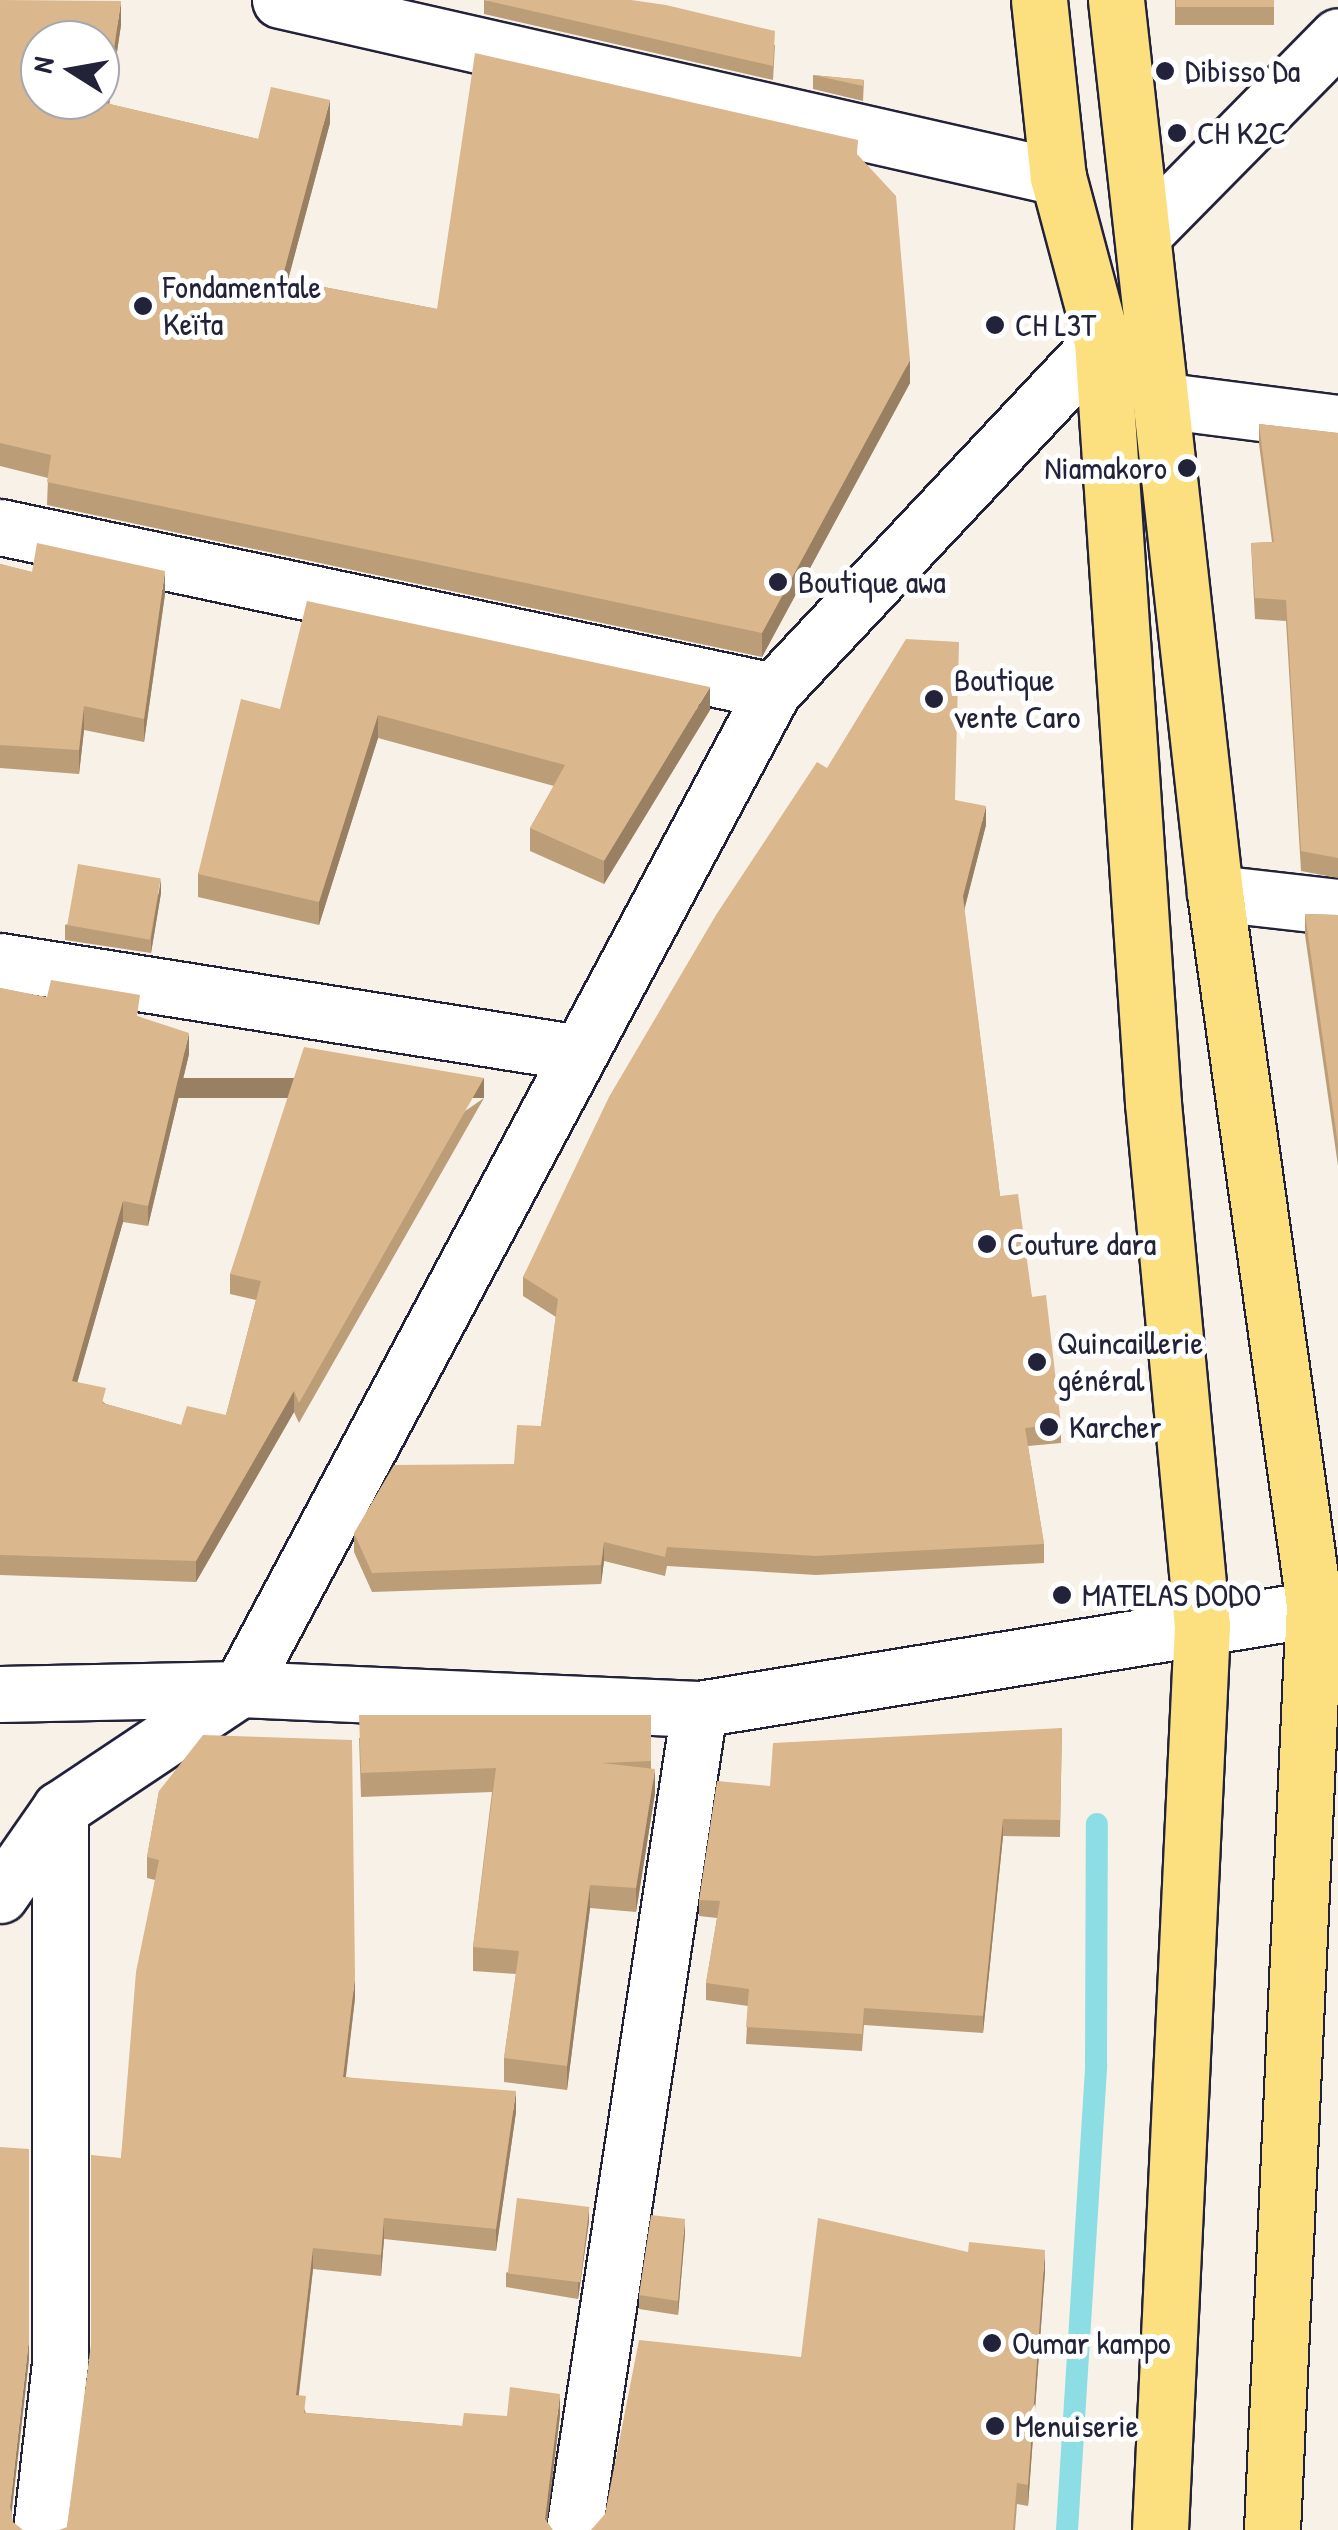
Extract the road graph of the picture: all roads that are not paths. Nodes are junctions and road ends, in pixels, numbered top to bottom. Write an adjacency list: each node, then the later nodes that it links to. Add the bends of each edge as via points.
1 (280, 0): 5 (street)
2 (1039, 0): 5 (main road)
3 (1116, 0): 6 (main road)
4 (1338, 36): 6 (street)
5 (1058, 177): 7 (main road)
6 (1144, 232): 8 (main road)
7 (1102, 340): 11 (street); 17 (main road, via 1153,1103)
8 (1167, 401): 9 (street); 12 (main road)
9 (1338, 423)
10 (0, 527): 11 (street)
11 (773, 691): 15 (street)
12 (1214, 893): 13 (street); 16 (main road)
13 (1338, 907)
14 (0, 961): 15 (street)
15 (572, 1052): 18 (street)
16 (1326, 1605): 17 (street); 26 (main road)
17 (1202, 1626): 20 (street); 25 (main road)
18 (240, 1690): 19 (street); 20 (street); 21 (street)
19 (0, 1694)
20 (698, 1709): 24 (street)
21 (60, 1810): 22 (street); 23 (street, via 60,2362)
22 (0, 1895)
23 (41, 2530)
24 (574, 2530)
25 (1160, 2530)
26 (1272, 2530)

